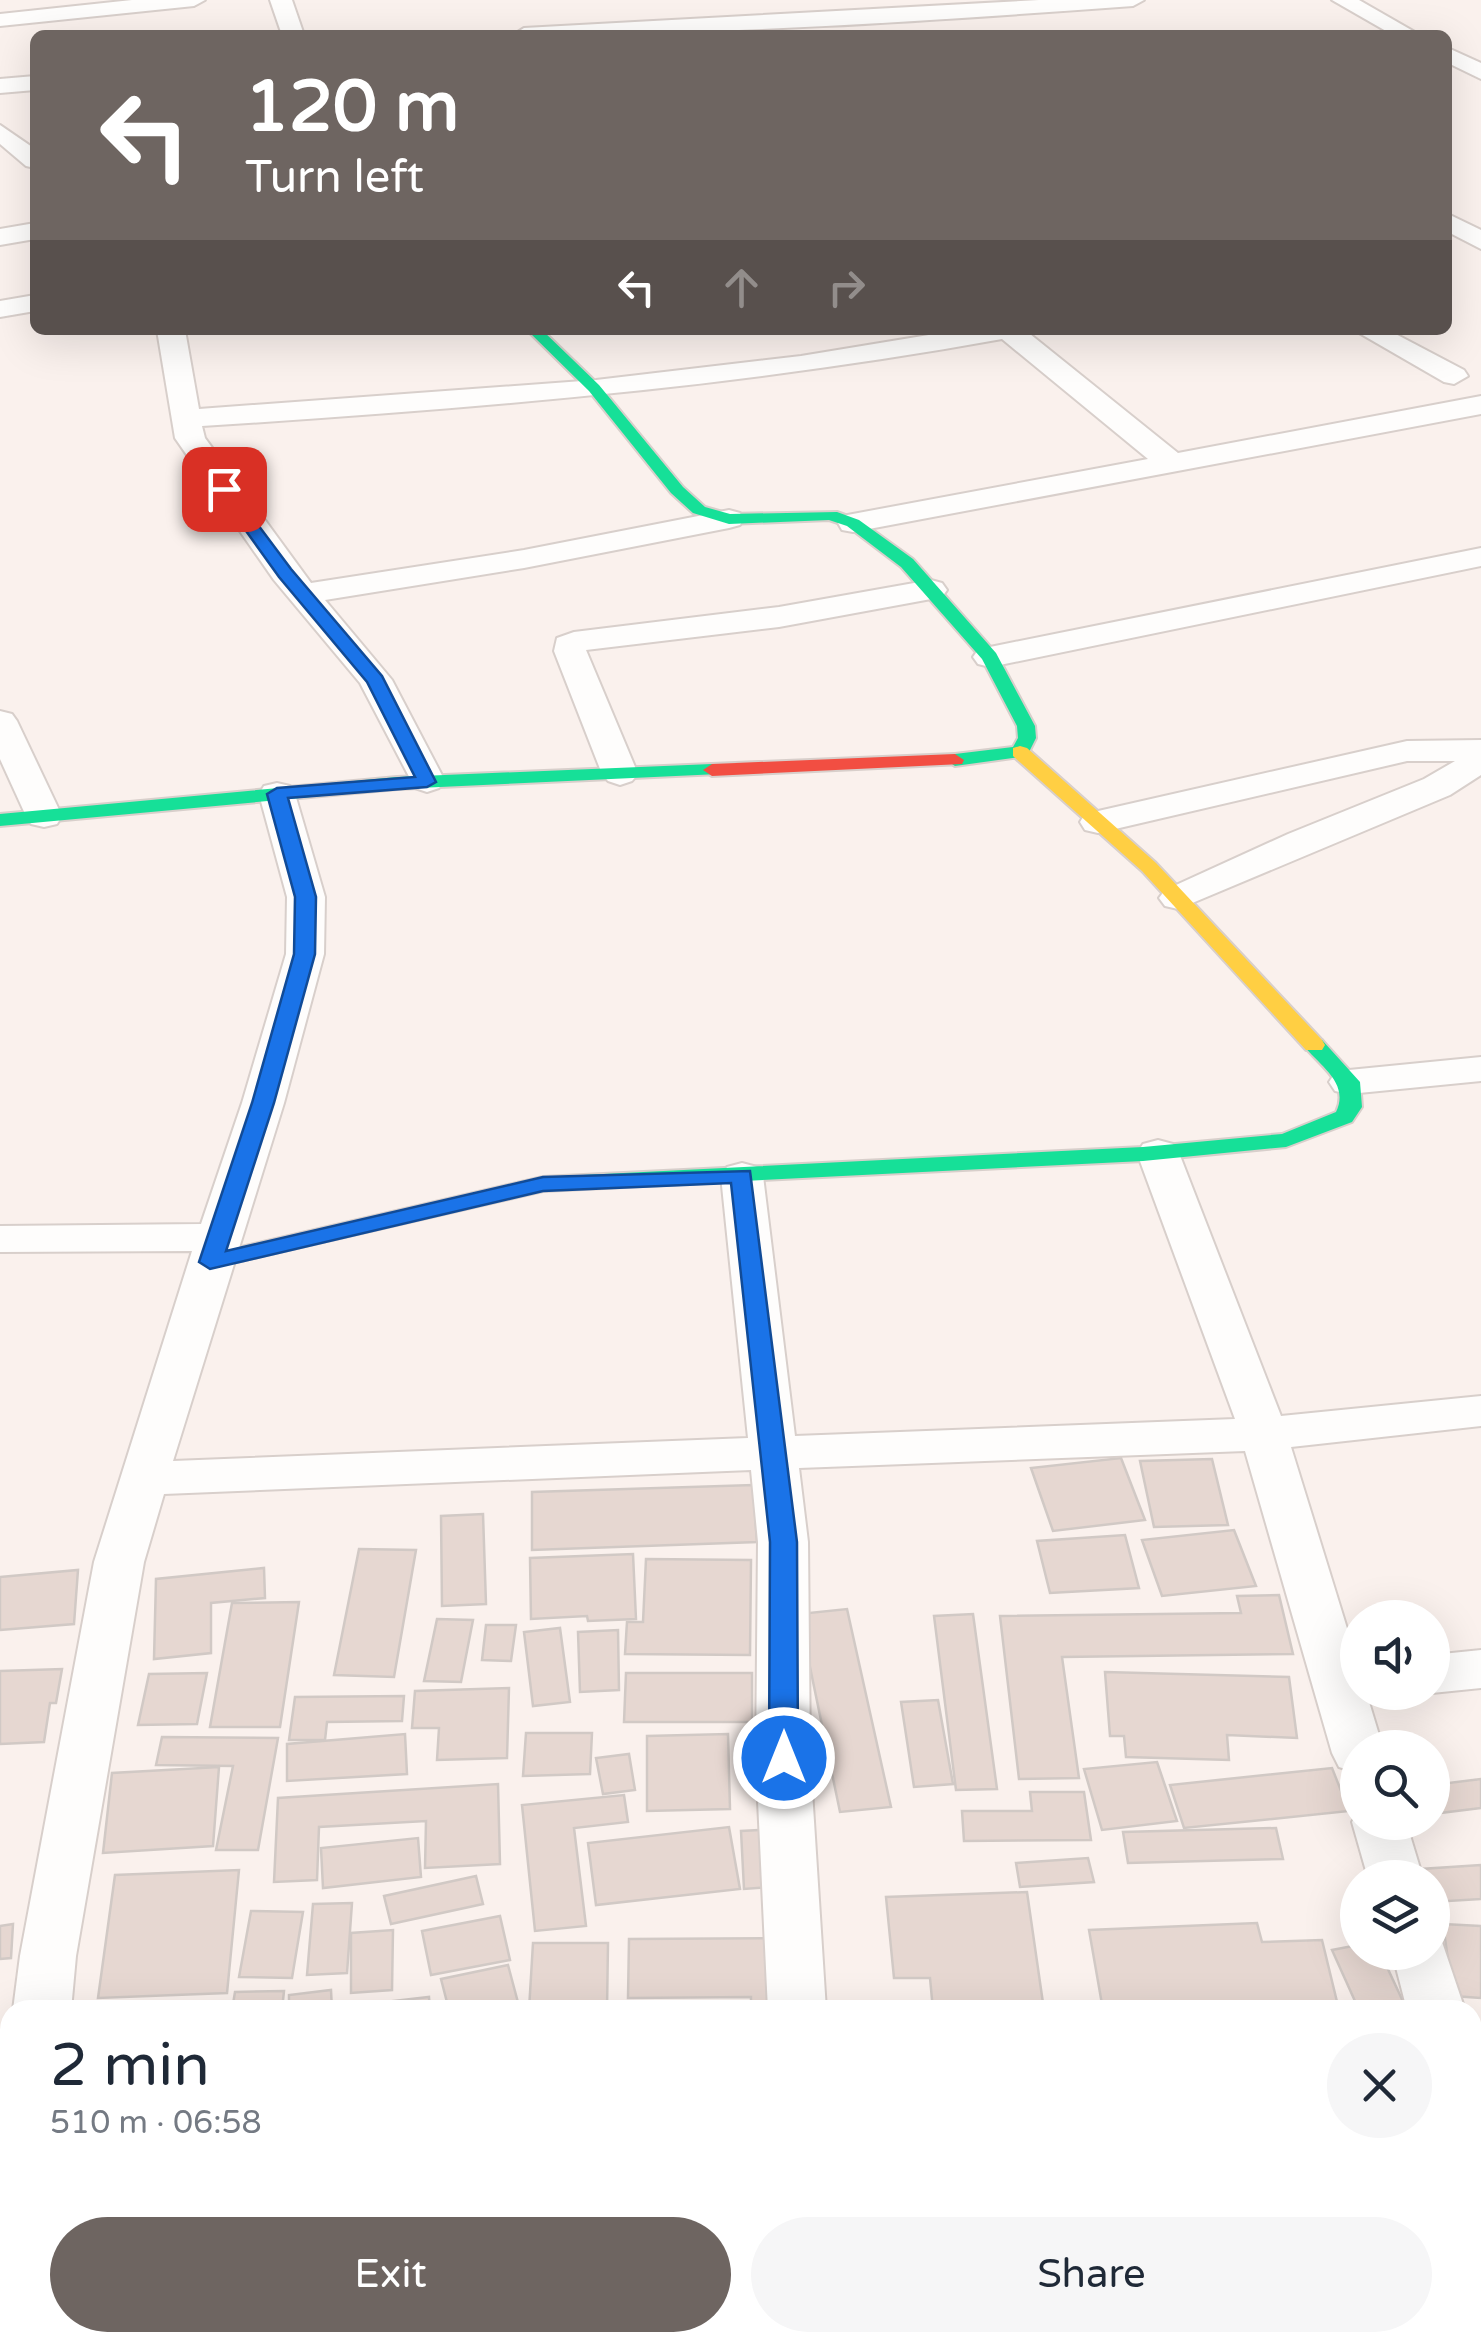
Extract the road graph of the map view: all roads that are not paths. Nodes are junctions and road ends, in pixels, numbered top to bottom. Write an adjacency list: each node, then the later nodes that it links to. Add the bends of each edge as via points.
1 (194, 0): 9 (street)
2 (281, 0): 11 (street)
3 (627, 0): 12 (street)
4 (880, 0): 8 (street)
5 (1132, 0): 7 (street)
6 (1343, 0): 14 (street)
7 (1098, 1): 8 (street); 10 (street)
8 (900, 15): 12 (street); 13 (street)
9 (0, 20)
10 (1128, 24)
11 (291, 30)
12 (646, 30)
13 (917, 30)
14 (1399, 30)
15 (1481, 41): 16 (street)
16 (1452, 46)
17 (1452, 58): 18 (street)
18 (1481, 72)
19 (30, 83): 20 (street)
20 (0, 86)
21 (0, 132): 23 (street)
22 (0, 157): 24 (street)
23 (30, 157)
24 (30, 159)
25 (1452, 227): 28 (street)
26 (30, 232): 27 (street)
27 (0, 237)
28 (1481, 241)
29 (30, 304): 30 (street)
30 (0, 309)
31 (172, 335): 40 (street)
32 (539, 335): 38 (street)
33 (977, 335): 38 (street, via 784,368)
34 (1012, 335): 41 (street)
35 (1377, 335): 37 (street)
36 (1481, 366): 37 (street)
37 (1454, 376): 39 (street)
38 (594, 388): 40 (street); 42 (street, via 678,490 700,510)
39 (1481, 402): 41 (street)
40 (185, 419): 46 (street, via 204,461)
41 (1172, 464): 43 (street)
42 (729, 519): 43 (street, via 831,515); 46 (street)
43 (853, 523): 45 (street)
44 (1481, 557): 47 (street)
45 (931, 590): 47 (street); 52 (street, via 762,620 574,642 570,651)
46 (304, 594): 53 (street, via 375,680)
47 (990, 658): 50 (street, via 1026,726)
48 (0, 722): 55 (street)
49 (1481, 750): 57 (street, via 1407,752)
50 (1020, 752): 52 (street); 57 (street)
51 (1481, 760): 58 (street, via 1437,787)
52 (620, 774): 53 (street)
53 (427, 782): 54 (street)
54 (277, 794): 55 (street); 64 (street, via 306,897 304,954)
55 (44, 816): 56 (street)
56 (0, 820)
57 (1098, 822): 58 (street)
58 (1178, 898): 60 (street)
59 (1481, 1069): 60 (street)
60 (1350, 1082): 61 (street, via 1350,1107 1332,1125 1286,1140)
61 (1158, 1152): 62 (street); 66 (street)
62 (742, 1176): 64 (street, via 543,1184); 67 (street)
63 (0, 1238): 64 (street)
64 (215, 1249): 68 (street)
65 (1481, 1411): 66 (street)
66 (1264, 1434): 67 (street); 69 (street)
67 (774, 1455): 68 (street); 74 (street, via 784,1542 784,1758)
68 (144, 1478): 73 (street, via 119,1562)
69 (1340, 1663)
70 (1481, 1669): 71 (street)
71 (1450, 1672)
72 (1425, 1970): 75 (street)
73 (43, 2000)
74 (796, 2000)
75 (1433, 2000)

